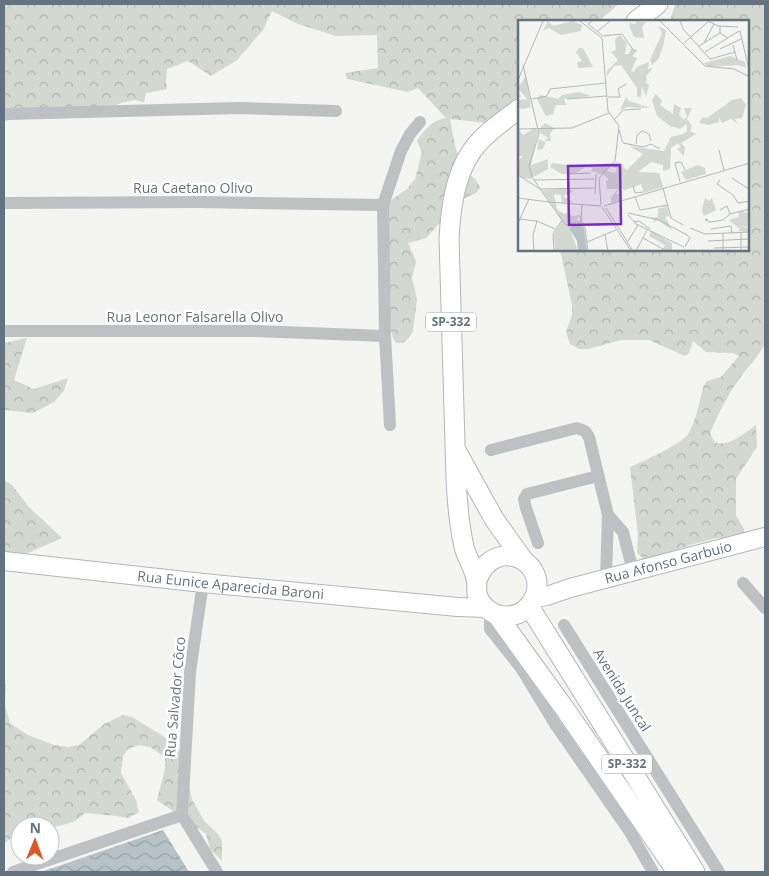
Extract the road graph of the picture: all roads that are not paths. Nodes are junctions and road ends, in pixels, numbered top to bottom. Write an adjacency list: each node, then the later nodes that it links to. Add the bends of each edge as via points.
1 (658, 4): 2 (main road)
2 (637, 20)
3 (518, 110): 12 (main road, SP-332, via 474,148 458,179 451,209)
4 (336, 111): 5 (street, via 240,108)
5 (4, 115)
6 (420, 122): 8 (street, via 400,151)
7 (4, 203): 8 (street, Rua Caetano Olivo)
8 (383, 204): 10 (street)
9 (4, 331): 10 (street, Rua Leonor Falsarella Olivo, via 255,331)
10 (385, 336): 11 (street)
11 (390, 425)
12 (455, 449): 19 (main road, SP-332, via 494,519); 25 (main road, SP-332, via 464,548)
13 (491, 450): 14 (street, via 577,428 589,437)
14 (598, 476): 15 (street); 17 (street, via 527,494 524,499 526,508)
15 (608, 515): 20 (street, via 624,532); 21 (street)
16 (765, 537): 20 (main road, Rua Afonso Garbuio)
17 (538, 543)
18 (4, 561): 22 (main road, Rua Eunice Aparecida Baroni)
19 (524, 561): 24 (main road, via 534,573); 25 (main road, via 505,556 487,563 480,571)
20 (633, 571): 21 (main road, Rua Afonso Garbuio)
21 (606, 578): 24 (main road, Rua Afonso Garbuio, via 547,596)
22 (203, 583): 25 (main road, Rua Eunice Aparecida Baroni, via 458,607); 28 (street, Rua Salvador Côco, via 190,672)
23 (743, 583): 26 (street)
24 (534, 595): 25 (main road, via 523,612 515,615 506,616); 33 (main road, SP-332)
25 (486, 602): 31 (street, via 490,629 521,668 555,724 630,832); 32 (main road, SP-332, via 567,712)
26 (765, 608)
27 (564, 625): 34 (street, Avenida Juncal)
28 (182, 815): 29 (street); 30 (street)
29 (12, 872)
30 (217, 872)
31 (652, 872)
32 (677, 872)
33 (695, 872)
34 (719, 872)

